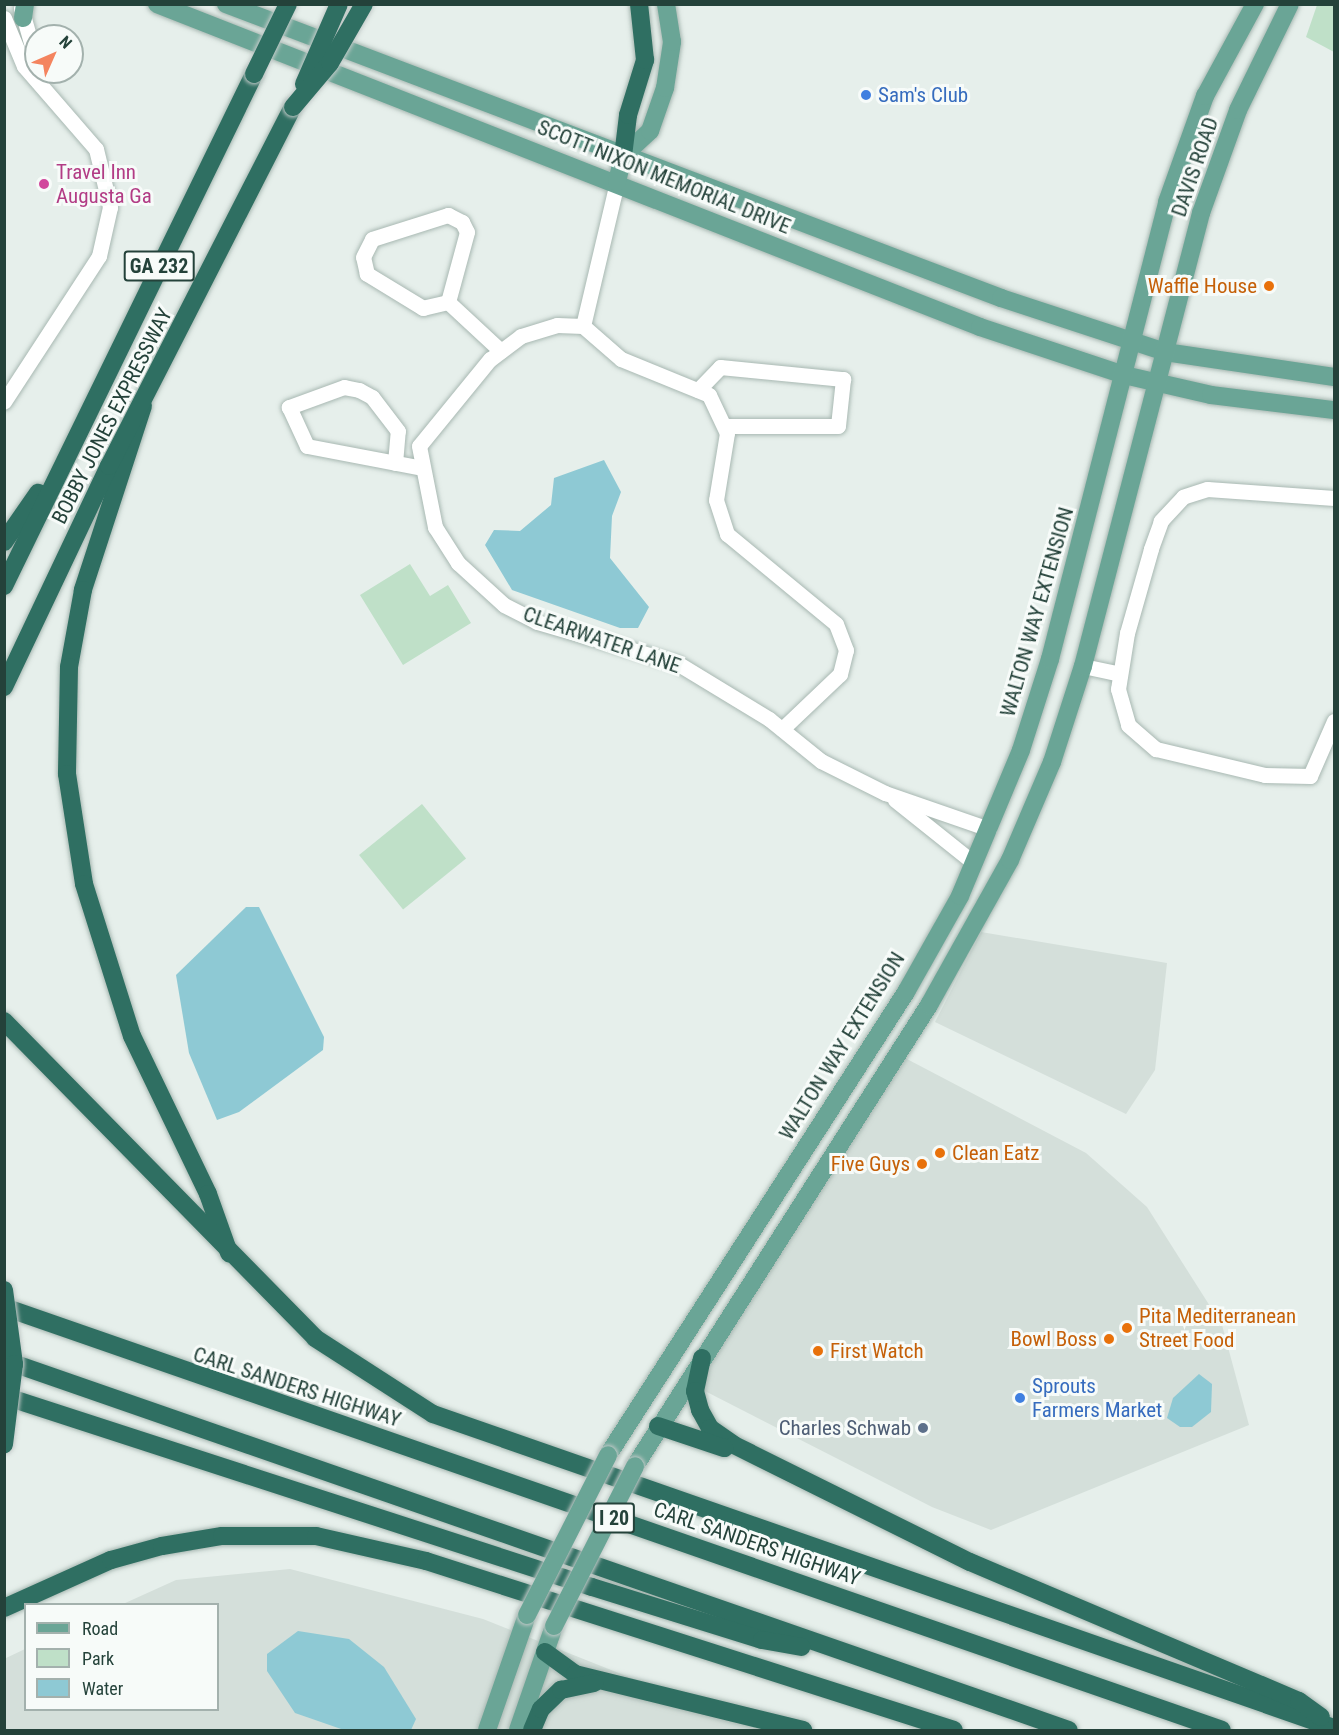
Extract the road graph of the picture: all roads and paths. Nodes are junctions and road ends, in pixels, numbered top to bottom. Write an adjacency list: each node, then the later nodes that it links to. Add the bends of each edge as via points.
1 (157, 4): 16 (main road, SCOTT NIXON MEMORIAL DRIVE)
2 (226, 4): 15 (main road, SCOTT NIXON MEMORIAL DRIVE)
3 (288, 4): 30 (highway, BOBBY JONES EXPRESSWAY / GA 232, bridge)
4 (339, 4): 14 (highway, BOBBY JONES EXPRESSWAY / GA 232, bridge)
5 (364, 4): 14 (highway, bridge, via 330,63)
6 (639, 4): 15 (highway, via 645,60 628,115)
7 (666, 4): 15 (main road, via 672,42 665,88 650,131)
8 (1255, 4): 19 (main road, DAVIS ROAD, via 1192,131)
9 (1290, 4): 21 (main road, DAVIS ROAD, via 1238,110 1202,213)
10 (18, 11): 11 (street); 13 (street, via 14,51)
11 (24, 27)
12 (49, 84): 13 (street)
13 (58, 100): 26 (street, via 101,162 110,224 99,256)
14 (293, 108): 27 (highway, BOBBY JONES EXPRESSWAY / GA 232)
15 (623, 156): 16 (main road); 19 (main road, SCOTT NIXON MEMORIAL DRIVE)
16 (617, 182): 18 (street); 22 (main road, SCOTT NIXON MEMORIAL DRIVE, via 980,327)
17 (448, 302): 17 (street, via 467,232 462,222 448,215 372,239 363,257 367,274 423,308); 20 (street)
18 (582, 326): 20 (street, CLEARWATER LANE, via 557,325 520,336); 25 (street, via 621,359)
19 (1131, 341): 21 (main road, SCOTT NIXON MEMORIAL DRIVE); 22 (main road, WALTON WAY EXTENSION)
20 (501, 351): 32 (street, CLEARWATER LANE, via 419,446)
21 (1165, 352): 23 (main road, SCOTT NIXON MEMORIAL DRIVE); 24 (main road)
22 (1124, 375): 24 (main road, SCOTT NIXON MEMORIAL DRIVE); 42 (main road, WALTON WAY EXTENSION, via 1050,659)
23 (1335, 377)
24 (1157, 382): 28 (main road, SCOTT NIXON MEMORIAL DRIVE); 36 (main road)
25 (698, 390): 29 (street, via 709,395); 29 (street, via 720,367 843,379 838,426)
26 (4, 402)
27 (143, 406): 38 (highway, BOBBY JONES EXPRESSWAY / GA 232); 47 (highway, via 83,590 69,667 67,774 84,884 126,1015 159,1098 208,1194)
28 (1335, 410)
29 (725, 426): 40 (street, via 716,500 727,534 836,624 846,650 840,674)
30 (63, 457): 34 (highway); 35 (highway, BOBBY JONES EXPRESSWAY / GA 232)
31 (396, 463): 31 (street, via 307,446 289,407 344,387 359,390 372,397 398,431); 32 (street)
32 (422, 468): 40 (street, CLEARWATER LANE, via 435,527 458,563 504,605 537,622 677,663)
33 (1335, 498): 37 (street, via 1207,489 1183,497 1161,521 1127,633)
34 (4, 542)
35 (4, 586)
36 (1083, 666): 37 (street); 46 (main road, via 1052,762 1010,860)
37 (1120, 674): 39 (street, via 1118,689 1128,725 1156,748 1265,776 1310,776)
38 (4, 687)
39 (1335, 721)
40 (782, 729): 41 (street, CLEARWATER LANE, via 821,761)
41 (885, 793): 42 (street, CLEARWATER LANE); 43 (street)
42 (989, 829): 43 (main road, WALTON WAY EXTENSION)
43 (974, 863): 45 (main road, WALTON WAY EXTENSION)
44 (4, 1021): 47 (highway)
45 (880, 1031): 46 (main road); 53 (main road, WALTON WAY EXTENSION)
46 (901, 1048): 50 (main road)
47 (231, 1257): 62 (highway, via 315,1338 433,1414)
48 (4, 1290): 55 (highway, bridge, via 14,1364)
49 (4, 1307): 69 (highway, CARL SANDERS HIGHWAY / I 20)
50 (702, 1358): 54 (main road); 56 (highway, via 695,1390 710,1428)
51 (4, 1360): 60 (highway, I 20)
52 (4, 1396): 60 (highway, via 762,1640)
53 (627, 1423): 54 (main road); 58 (main road, WALTON WAY EXTENSION, bridge)
54 (658, 1426): 56 (highway, via 707,1440); 59 (main road, bridge)
55 (4, 1444)
56 (874, 1513): 62 (highway, via 980,1566 1299,1701)
57 (4, 1608): 67 (highway, via 111,1560 162,1546 222,1536 316,1536 426,1561)
58 (526, 1619): 59 (main road); 63 (main road, WALTON WAY EXTENSION)
59 (544, 1652): 61 (highway, via 575,1674); 64 (main road)
60 (860, 1657): 68 (highway, I 20)
61 (609, 1682): 65 (highway, via 561,1690 541,1709); 66 (highway)
62 (1335, 1727)
63 (487, 1731)
64 (518, 1731)
65 (532, 1731)
66 (803, 1731)
67 (954, 1731)
68 (1069, 1731)
69 (1222, 1731)

